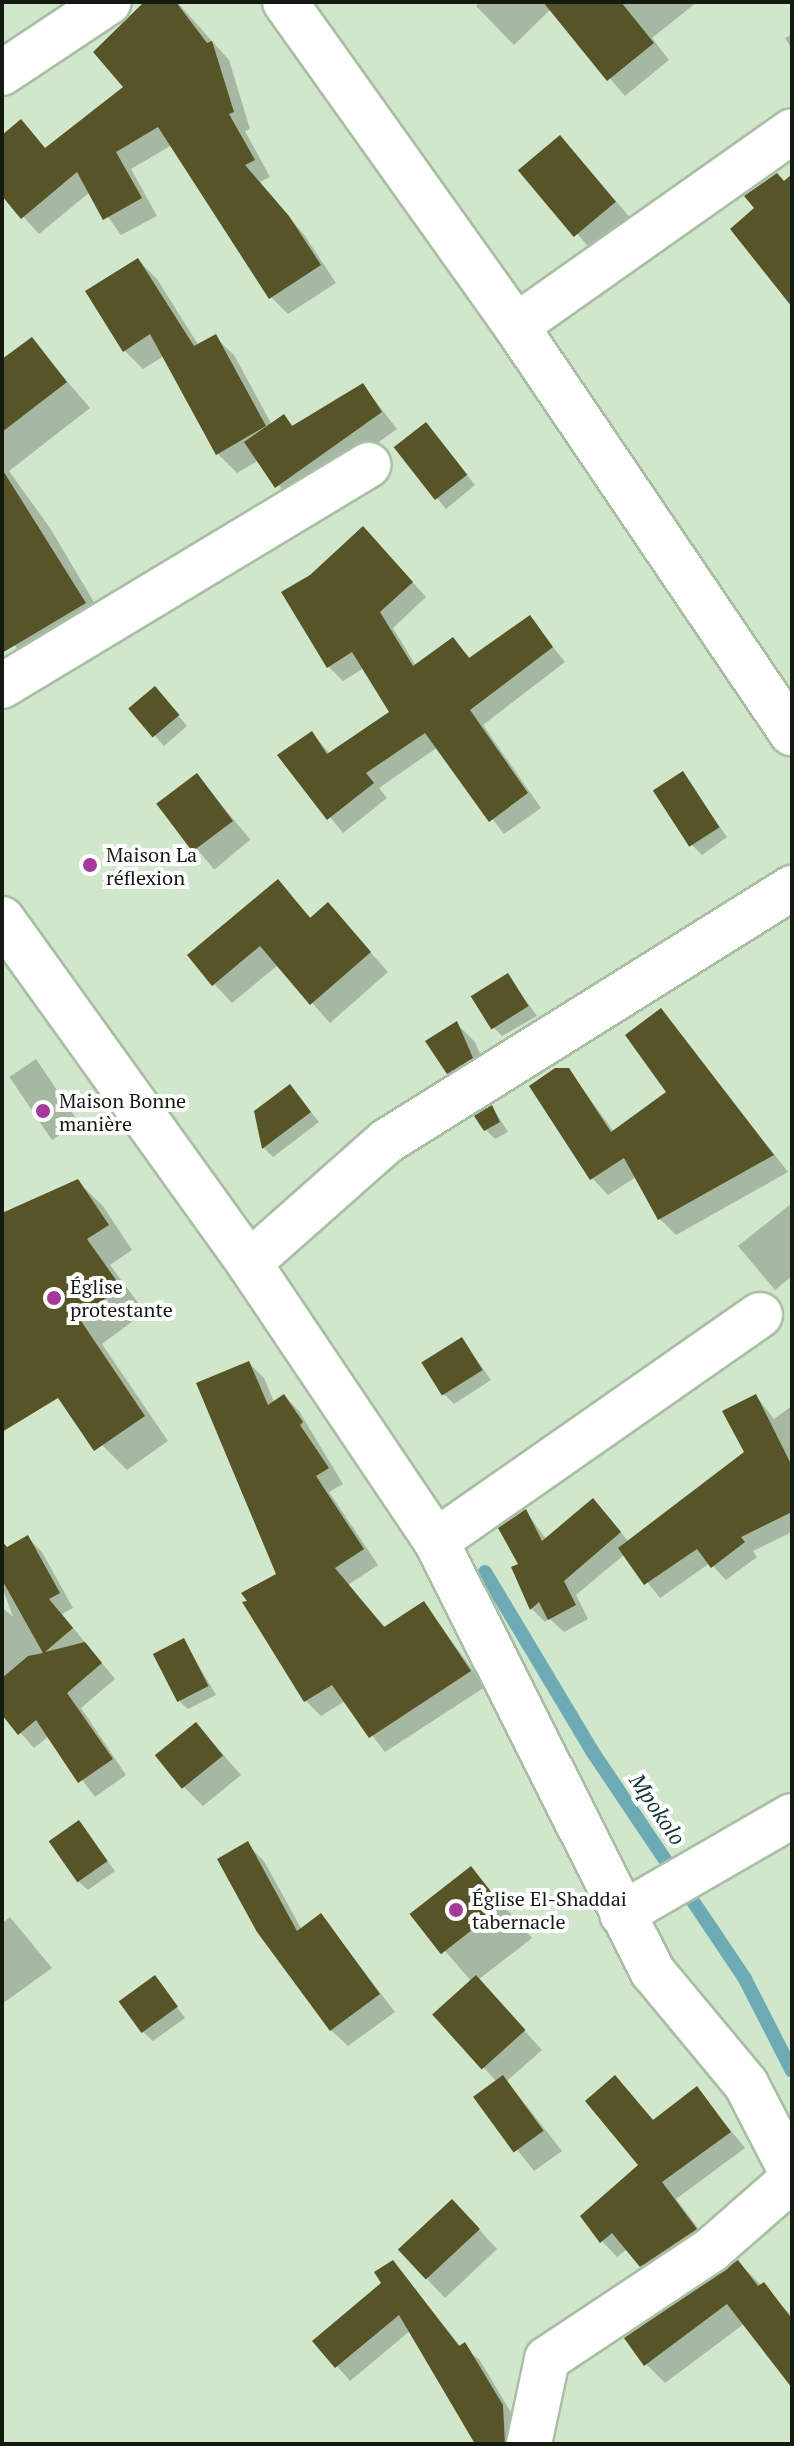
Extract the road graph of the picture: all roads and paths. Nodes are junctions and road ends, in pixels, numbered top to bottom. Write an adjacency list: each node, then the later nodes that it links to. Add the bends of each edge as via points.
1 (109, 2): 3 (main road)
2 (285, 2): 5 (main road)
3 (2, 73)
4 (792, 131): 5 (main road)
5 (516, 326): 8 (main road)
6 (369, 465): 7 (main road)
7 (2, 686)
8 (792, 733)
9 (792, 888): 11 (main road, via 387,1141)
10 (2, 919): 11 (main road)
11 (249, 1263): 13 (main road)
12 (760, 1315): 13 (main road)
13 (436, 1541): 15 (main road)
14 (792, 1816): 15 (main road)
15 (622, 1914): 16 (main road, via 653,1972 746,2084)
16 (792, 2176): 17 (main road, via 711,2250 547,2359)
17 (529, 2444)

